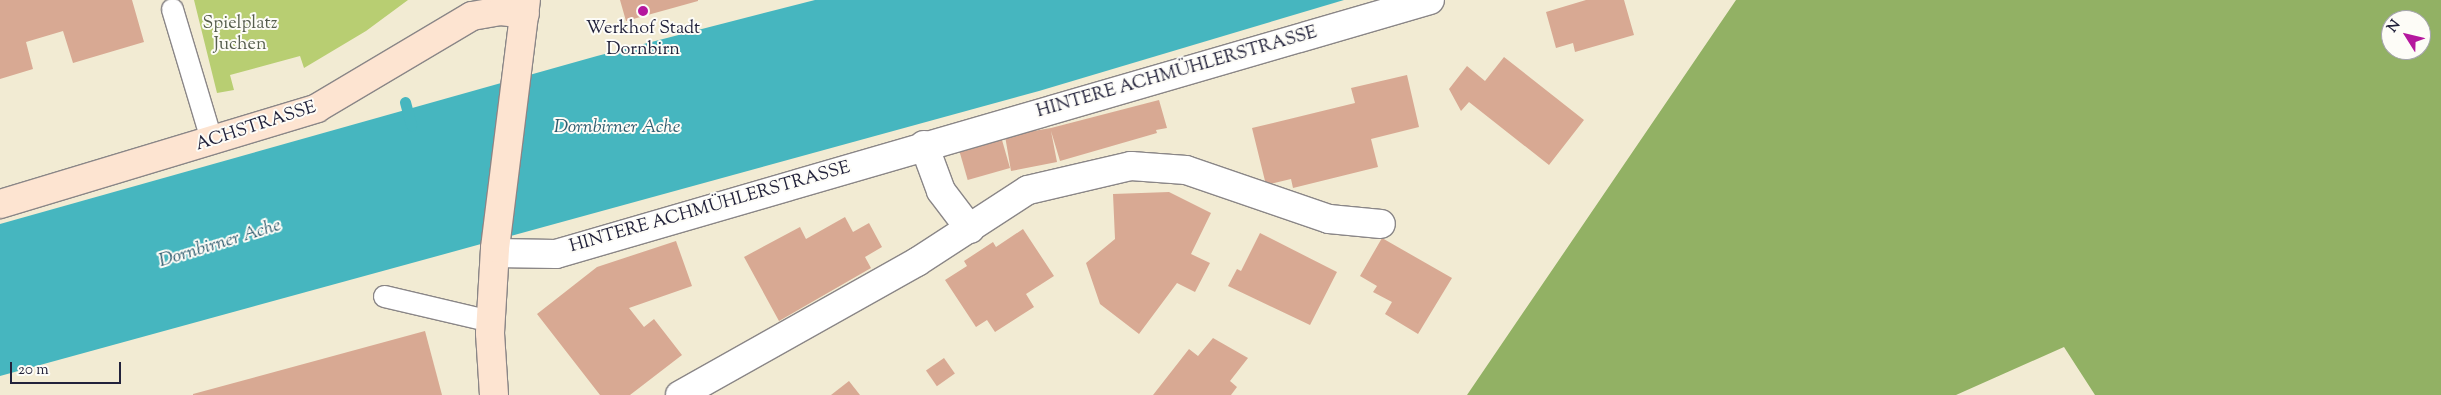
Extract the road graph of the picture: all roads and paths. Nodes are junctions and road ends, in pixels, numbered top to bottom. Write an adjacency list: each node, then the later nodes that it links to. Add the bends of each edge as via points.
1 (1430, 0): 5 (street, HINTERE ACHMÜHLERSTRASSE)
2 (526, 7): 4 (street, ACHSTRASSE, via 472,16 317,108); 9 (street)
3 (172, 9): 4 (lane)
4 (212, 142): 6 (street, ACHSTRASSE)
5 (924, 145): 8 (street, via 941,191); 9 (street, HINTERE ACHMÜHLERSTRASSE, via 556,254)
6 (0, 204)
7 (1381, 224): 8 (street, via 1329,219 1186,170 1131,166 1028,190)
8 (970, 229): 13 (street)
9 (494, 257): 11 (street)
10 (384, 296): 11 (lane)
11 (491, 321): 12 (street)
12 (494, 395)
13 (680, 395)

